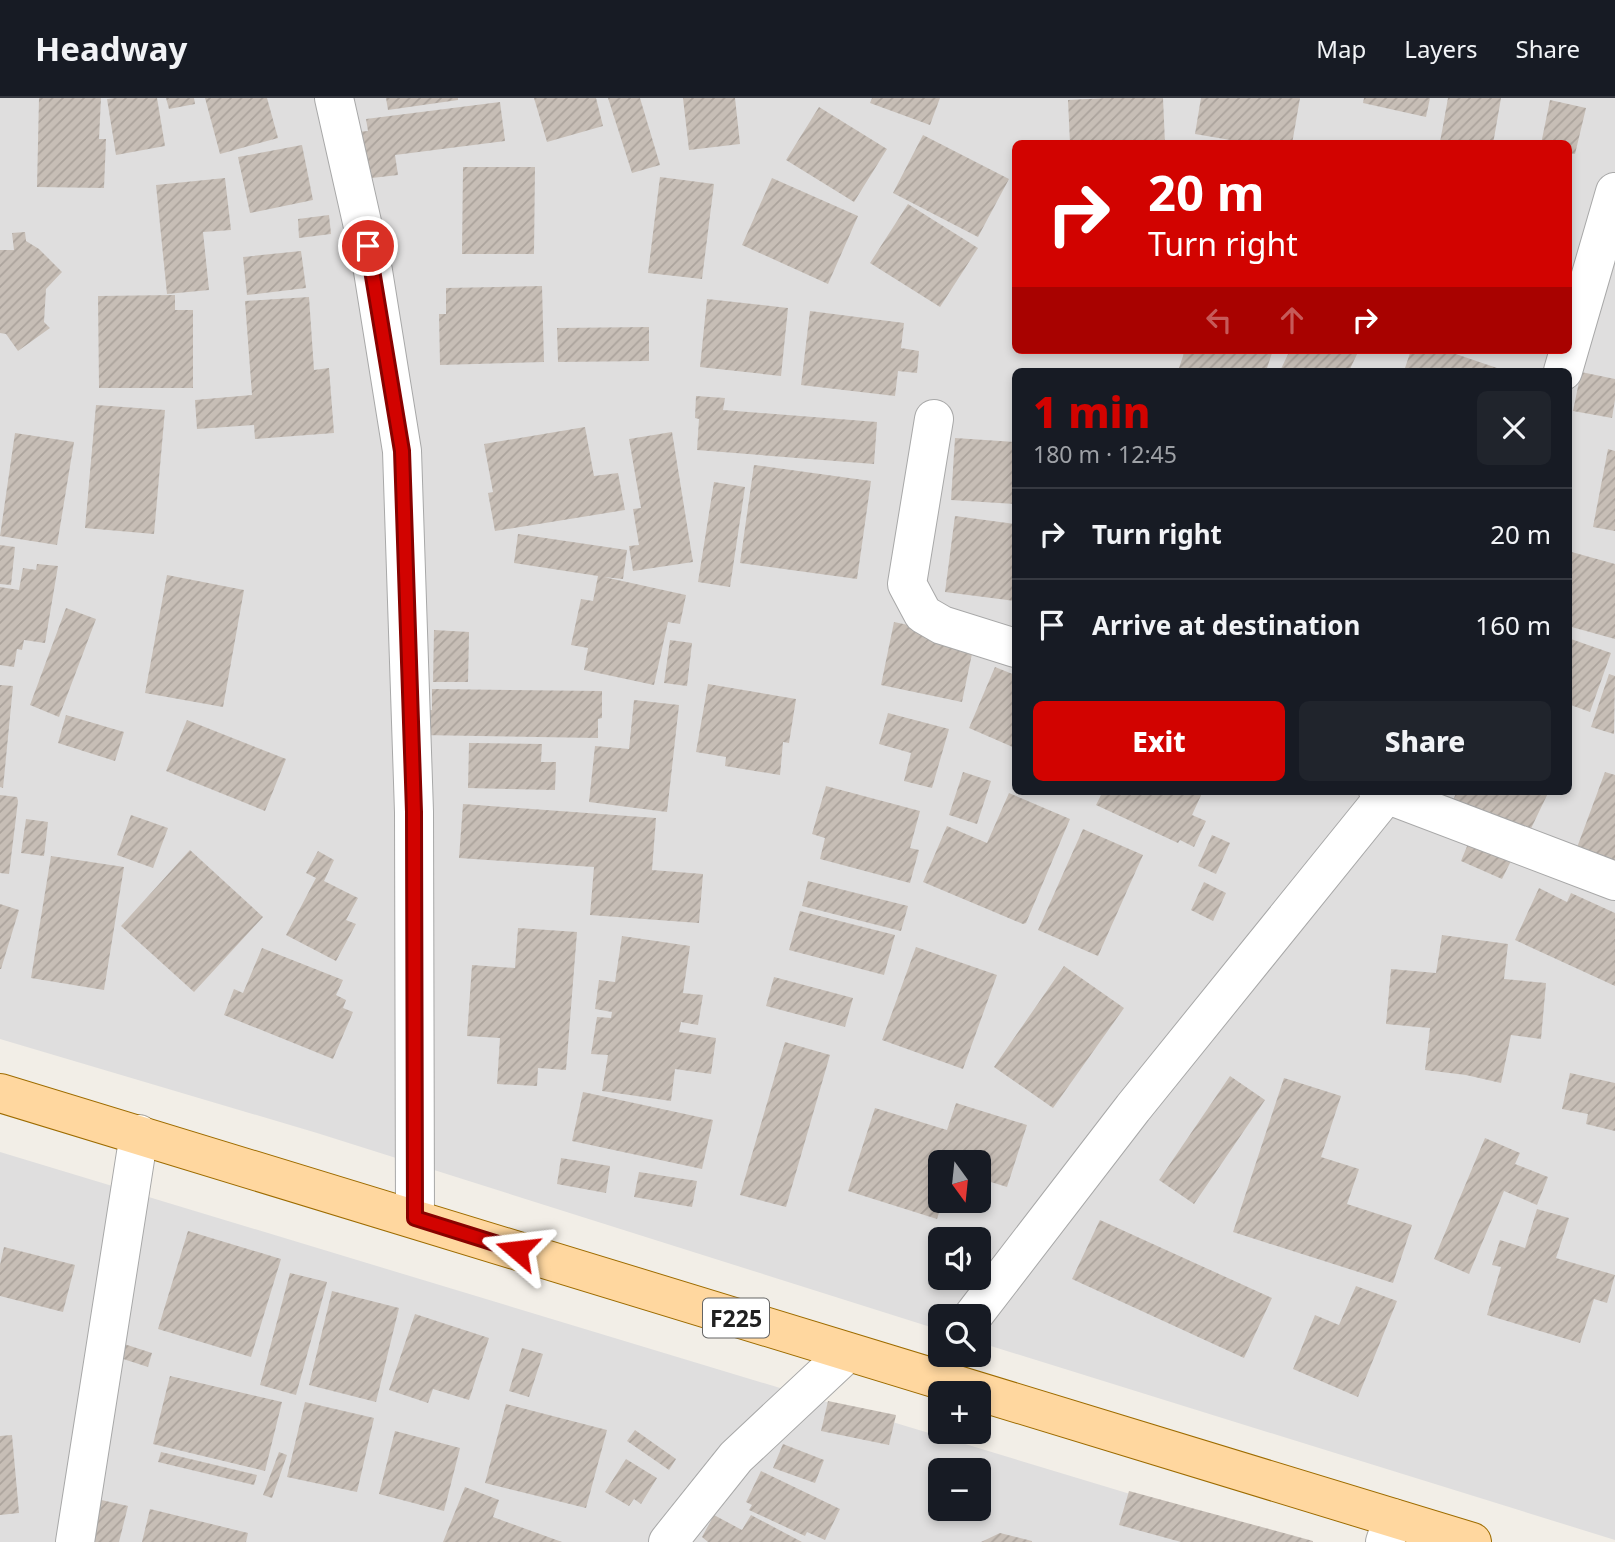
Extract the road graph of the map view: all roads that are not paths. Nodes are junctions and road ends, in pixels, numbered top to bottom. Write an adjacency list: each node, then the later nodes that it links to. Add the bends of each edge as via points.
1 (334, 98): 11 (street, via 373,271 402,451 414,812)
2 (1615, 192): 3 (street)
3 (1572, 340)
4 (934, 419): 5 (street, via 907,584 923,614 942,625)
5 (1012, 647)
6 (1383, 795): 12 (street)
7 (1393, 795): 8 (street)
8 (1615, 881)
9 (0, 1093): 10 (main road, F225)
10 (139, 1134): 11 (main road, F225); 17 (street)
11 (415, 1218): 13 (main road, F225)
12 (982, 1304)
13 (847, 1353): 14 (main road, F225); 18 (street, via 736,1457)
14 (928, 1365)
15 (937, 1367): 16 (main road, F225)
16 (1389, 1530): 19 (main road, F225)
17 (75, 1542)
18 (668, 1542)
19 (1472, 1542)

